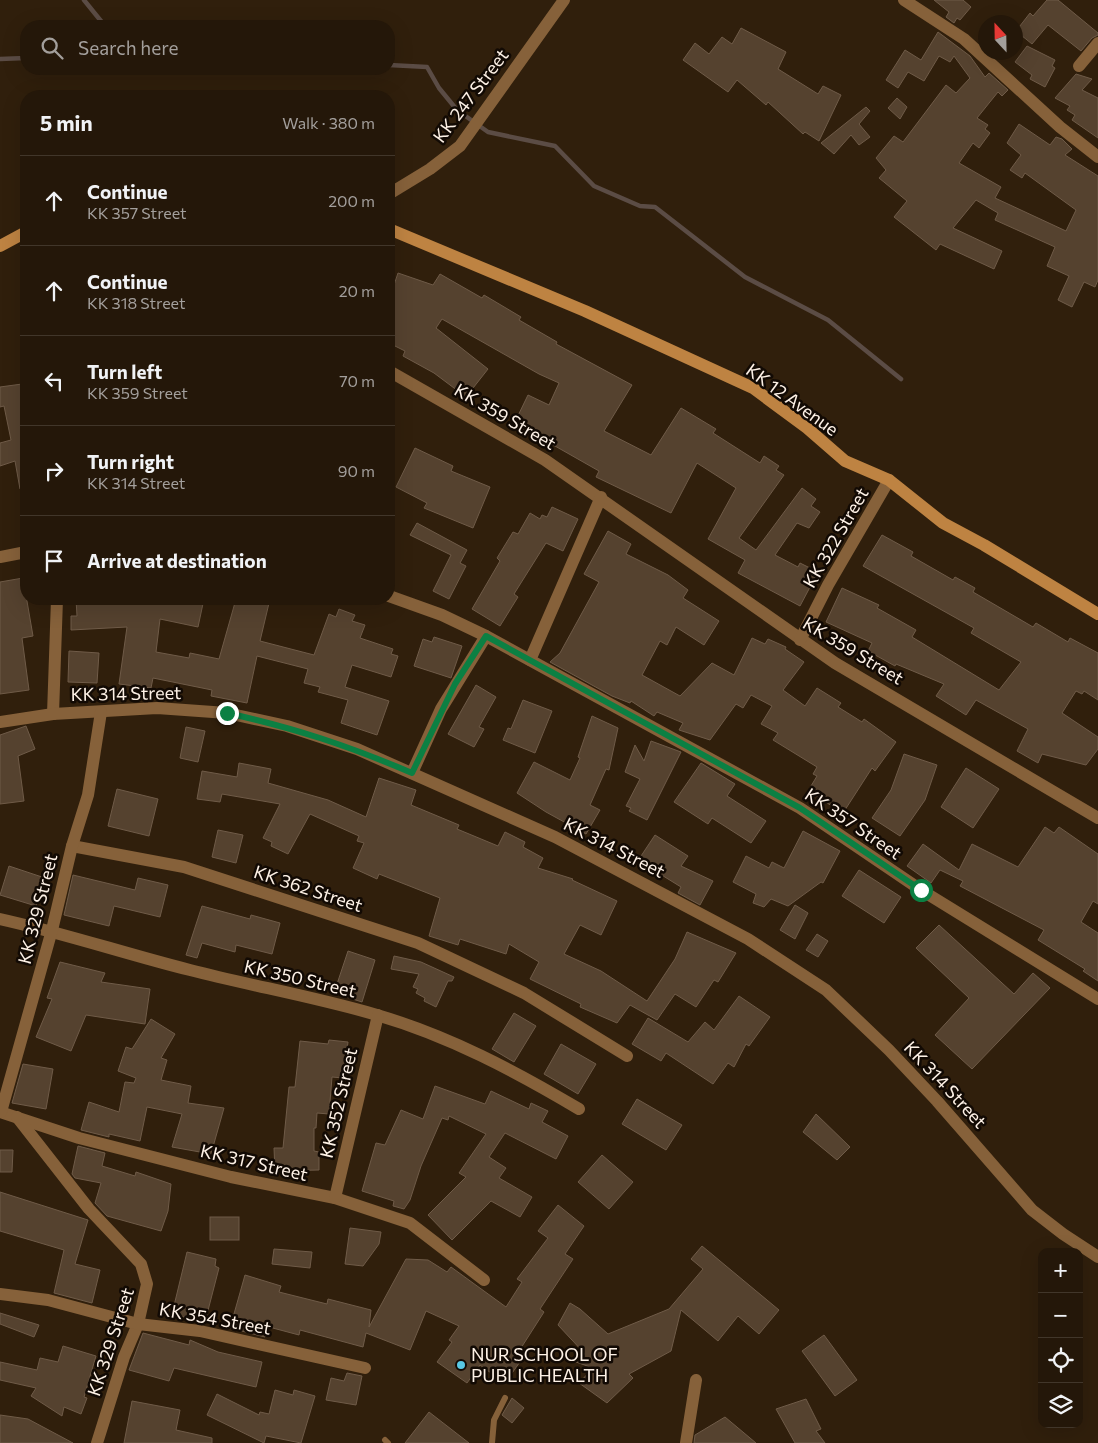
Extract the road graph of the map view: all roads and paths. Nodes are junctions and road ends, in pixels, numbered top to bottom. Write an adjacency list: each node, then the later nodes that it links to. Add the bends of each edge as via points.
1 (564, 0): 6 (street, KK 247 Street, via 460,146)
2 (904, 0): 5 (street, via 964,39 1060,127)
3 (1098, 44): 4 (street)
4 (1079, 66)
5 (1098, 157)
6 (395, 190)
7 (395, 231): 11 (main road, KK 12 Avenue, via 586,311 744,384 807,428 845,461)
8 (20, 235): 9 (main road)
9 (0, 246)
10 (395, 374): 12 (street, KK 359 Street, via 545,460)
11 (889, 480): 17 (main road, KK 12 Avenue, via 943,523); 19 (street, KK 322 Street)
12 (601, 497): 19 (street, KK 359 Street); 20 (street)
13 (20, 553): 14 (street)
14 (0, 557)
15 (395, 598): 18 (street, KK 357 Street)
16 (57, 605): 22 (street)
17 (1098, 614)
18 (486, 636): 20 (street, KK 357 Street); 24 (street, via 455,684)
19 (800, 640): 25 (street, KK 359 Street)
20 (530, 660): 29 (street, KK 357 Street, via 800,808 921,890)
21 (101, 712): 22 (street, KK 314 Street); 24 (street, KK 314 Street, via 157,708 227,713 286,726 357,749); 26 (street, KK 329 Street, via 88,795)
22 (53, 714): 23 (street, KK 314 Street)
23 (0, 722)
24 (412, 773): 36 (street, KK 314 Street, via 555,837 677,900 748,939 826,990 937,1101 1032,1210)
25 (1098, 818)
26 (72, 846): 28 (street, KK 329 Street); 31 (street, KK 362 Street, via 184,867 418,943 524,993)
27 (0, 919): 28 (street, KK 350 Street)
28 (52, 930): 30 (street, KK 350 Street, via 188,970); 33 (street, KK 329 Street)
29 (1098, 999)
30 (378, 1015): 32 (street, KK 350 Street, via 464,1046); 35 (street, KK 352 Street)
31 (627, 1056)
32 (579, 1109)
33 (1, 1112): 34 (street, KK 317 Street)
34 (17, 1117): 35 (street, KK 317 Street, via 79,1138 231,1177); 39 (street, KK 329 Street, via 88,1209 141,1264 147,1284)
35 (335, 1198): 37 (street, KK 317 Street, via 410,1223)
36 (1098, 1257)
37 (484, 1280)
38 (0, 1294): 39 (street, KK 354 Street, via 48,1300)
39 (138, 1324): 40 (street, KK 354 Street, via 200,1331); 43 (street, KK 329 Street)
40 (365, 1368)
41 (696, 1380): 45 (street)
42 (505, 1398): 44 (lane, via 494,1420)
43 (97, 1443)
44 (492, 1443)
45 (686, 1443)

